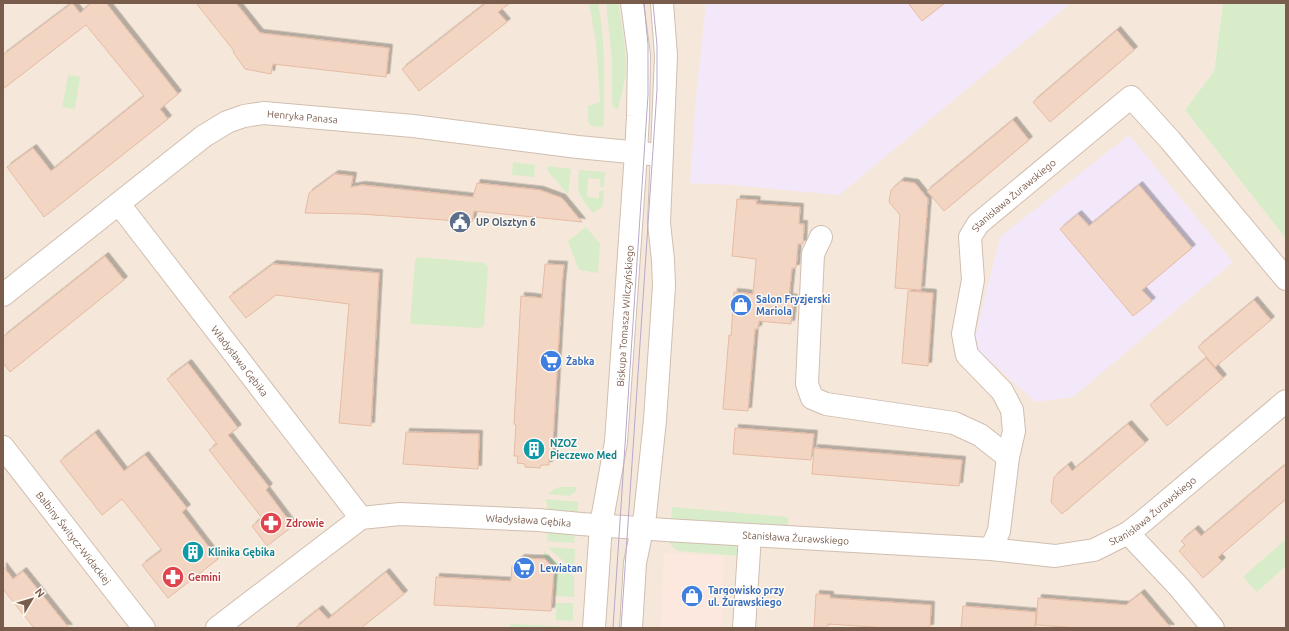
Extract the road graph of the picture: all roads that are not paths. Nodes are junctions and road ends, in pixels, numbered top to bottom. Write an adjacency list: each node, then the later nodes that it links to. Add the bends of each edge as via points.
1 (632, 3): 3 (street, Biskupa Tomasza Wilczyńskiego, via 639,55)
2 (662, 3): 4 (street, via 666,56)
3 (636, 153): 4 (street, Henryka Panasa); 5 (street, Henryka Panasa, via 413,126 264,113 227,122 204,136); 13 (street, Biskupa Tomasza Wilczyńskiego, via 616,442)
4 (661, 155): 14 (street, via 659,223 664,286 655,420)
5 (119, 204): 8 (street, Henryka Panasa); 12 (street, Władysława Gębika)
6 (821, 237): 11 (street, via 813,254 807,384 812,398 826,404 954,423 980,436)
7 (1286, 279): 11 (street, Stanisława Żurawskiego, via 1131,96 978,224 970,237 973,280 963,334 967,355 1002,391 1012,410 1014,431)
8 (3, 295)
9 (1286, 401): 15 (street, Stanisława Żurawskiego)
10 (3, 447): 18 (street, Balbiny Świtycz-Widackiej)
11 (1008, 457): 17 (street, Stanisława Żurawskiego, via 999,531)
12 (361, 518): 13 (street, Władysława Gębika, via 400,514); 19 (street)
13 (601, 525): 14 (street, Stanisława Żurawskiego); 20 (street, Biskupa Tomasza Wilczyńskiego)
14 (643, 528): 16 (street, Stanisława Żurawskiego); 21 (street, via 635,563)
15 (1128, 532): 17 (street, Stanisława Żurawskiego, via 1094,550 1055,556); 23 (street)
16 (750, 535): 17 (street, Stanisława Żurawskiego); 22 (street)
17 (991, 549)
18 (144, 628)
19 (217, 628)
20 (594, 628)
21 (631, 628)
22 (744, 628)
23 (1214, 628)

